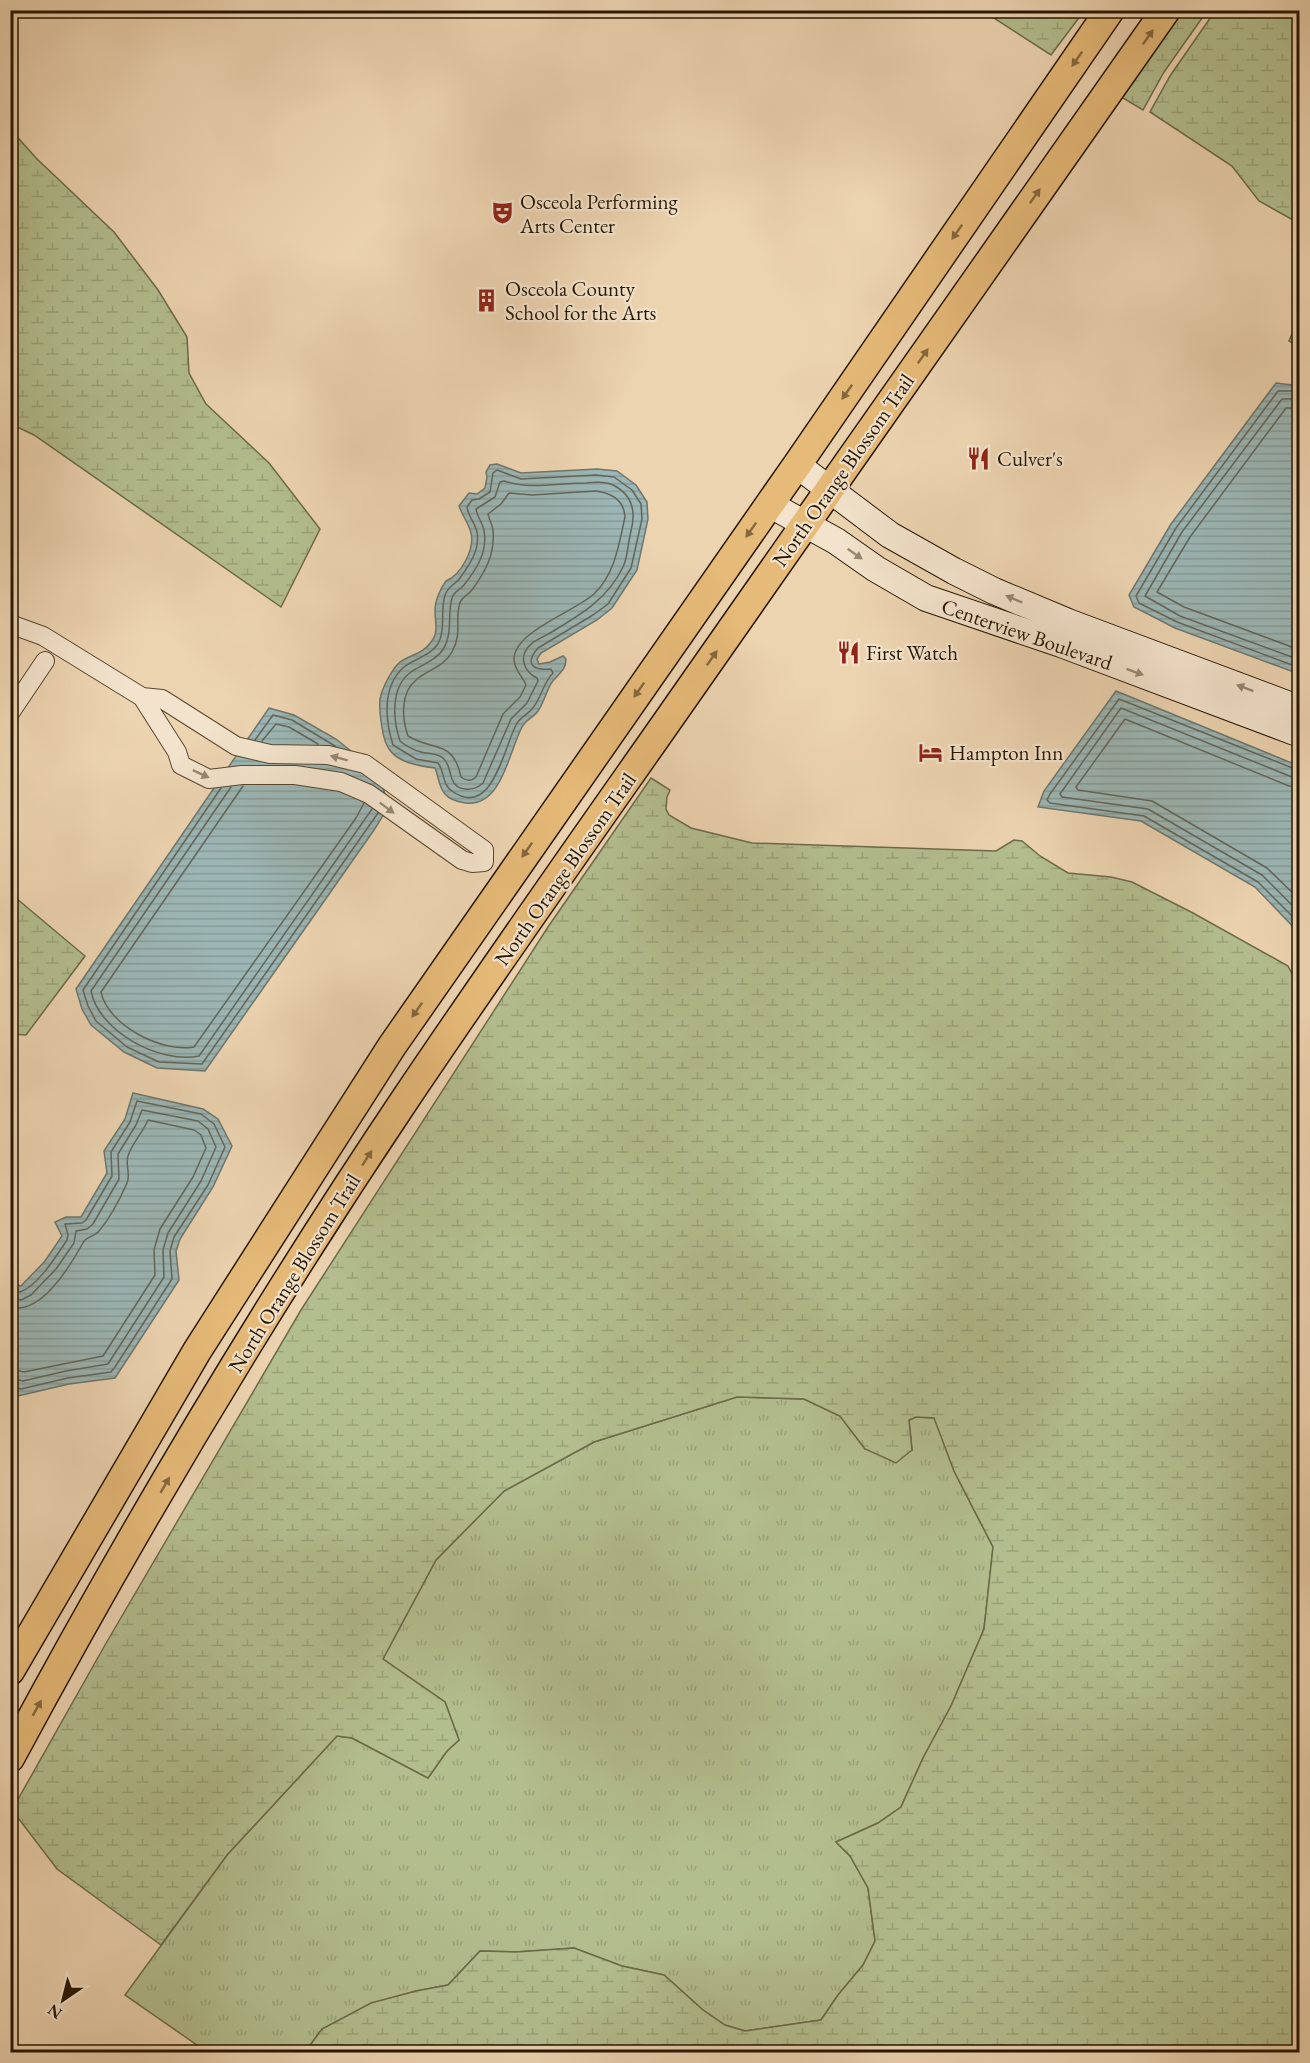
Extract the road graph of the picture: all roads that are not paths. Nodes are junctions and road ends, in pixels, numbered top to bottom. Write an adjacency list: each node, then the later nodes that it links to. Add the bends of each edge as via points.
1 (1110, 10): 3 (main road, North Orange Blossom Trail, one-way to 3)
2 (1166, 10): 4 (main road, North Orange Blossom Trail, one-way to 2)
3 (797, 465): 4 (street, Centerview Boulevard); 5 (main road, North Orange Blossom Trail)
4 (829, 489): 6 (main road, North Orange Blossom Trail); 8 (street, Centerview Boulevard, one-way to 4, via 890,535)
5 (769, 504): 6 (street, Centerview Boulevard); 18 (main road, North Orange Blossom Trail, one-way to 18)
6 (805, 524): 8 (street, Centerview Boulevard, one-way to 8, via 926,598); 19 (main road, North Orange Blossom Trail, one-way to 6)
7 (10, 624): 10 (street, via 43,636)
8 (1064, 633): 12 (street, Centerview Boulevard, one-way to 8); 14 (street, Centerview Boulevard, one-way to 14)
9 (45, 661): 11 (street)
10 (142, 697): 13 (street, via 162,699); 16 (street)
11 (13, 704)
12 (1299, 709)
13 (201, 724): 15 (street); 16 (street, via 184,728)
14 (1299, 734)
15 (244, 748): 17 (street, via 251,760); 17 (street, one-way to 15, via 295,775 341,782 369,795 462,860 484,862 484,850 364,764 328,755 270,754)
16 (174, 749): 17 (street, one-way to 17, via 181,765 209,779)
17 (242, 775)
18 (501, 888): 19 (main road, via 510,920); 20 (main road, North Orange Blossom Trail, one-way to 20, via 392,1046)
19 (500, 962): 22 (main road, North Orange Blossom Trail, one-way to 19, via 312,1243)
20 (166, 1401): 21 (main road, North Orange Blossom Trail); 22 (main road, via 134,1490 135,1508)
21 (107, 1504): 23 (main road, via 112,1538); 24 (main road, North Orange Blossom Trail)
22 (148, 1515): 23 (main road, North Orange Blossom Trail)
23 (94, 1608): 25 (main road, North Orange Blossom Trail, one-way to 23)
24 (10, 1671)
25 (10, 1758)

